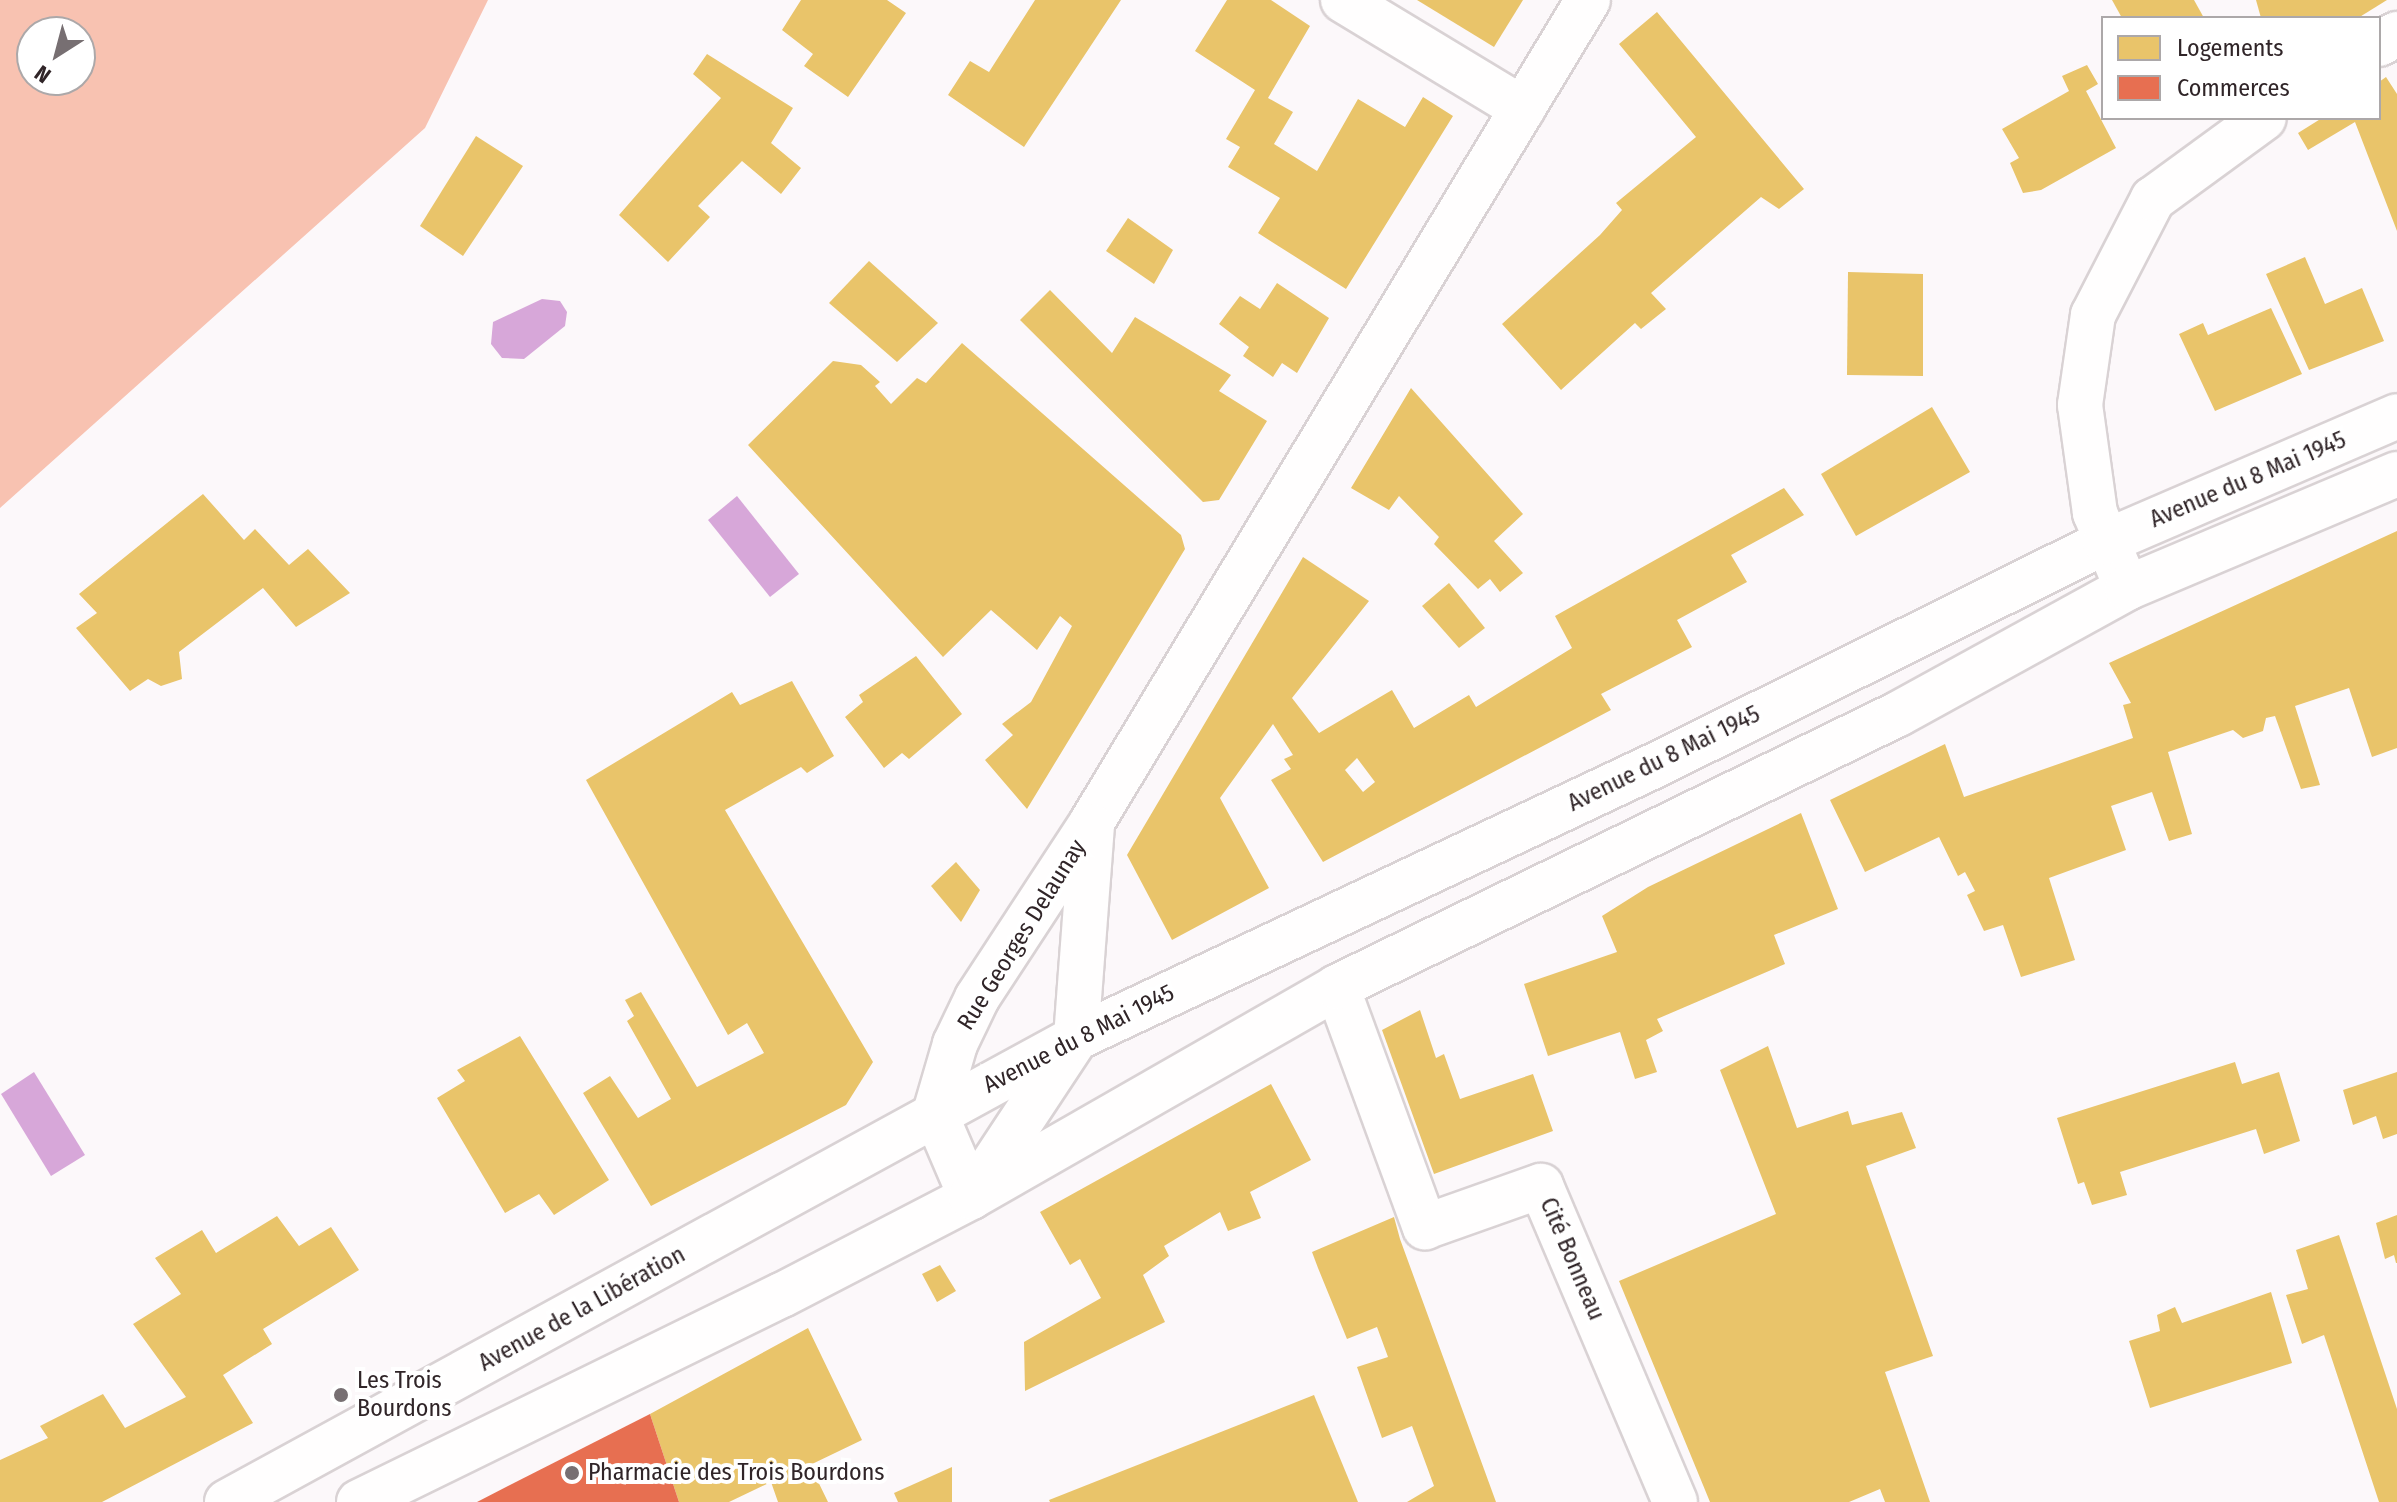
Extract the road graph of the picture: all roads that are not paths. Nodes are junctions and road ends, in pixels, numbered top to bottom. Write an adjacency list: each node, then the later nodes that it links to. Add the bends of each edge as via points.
1 (1343, 0): 3 (main road)
2 (1588, 0): 3 (main road)
3 (1523, 109): 9 (main road)
4 (2261, 120): 7 (main road, via 2153,199 2093,315 2080,405 2095,513)
5 (2397, 416): 7 (main road, Avenue du 8 Mai 1945)
6 (2397, 474): 8 (main road, Avenue du 8 Mai 1945)
7 (2105, 542): 8 (main road); 11 (main road, Avenue du 8 Mai 1945, via 1656,765)
8 (2127, 588): 10 (main road, Avenue du 8 Mai 1945, via 1898,714)
9 (1092, 822): 11 (main road, Rue Georges Delaunay); 12 (main road, Rue Georges Delaunay, via 977,998 955,1044)
10 (1337, 987): 13 (main road, Avenue du 8 Mai 1945); 16 (main road, Cité Bonneau, via 1425,1227 1541,1186)
11 (1076, 1038): 12 (main road, Avenue du 8 Mai 1945); 13 (main road, Rue Georges Delaunay)
12 (935, 1113): 13 (main road); 14 (main road, Avenue de la Libération)
13 (971, 1197): 15 (main road)
14 (227, 1502)
15 (359, 1502)
16 (1675, 1502)

